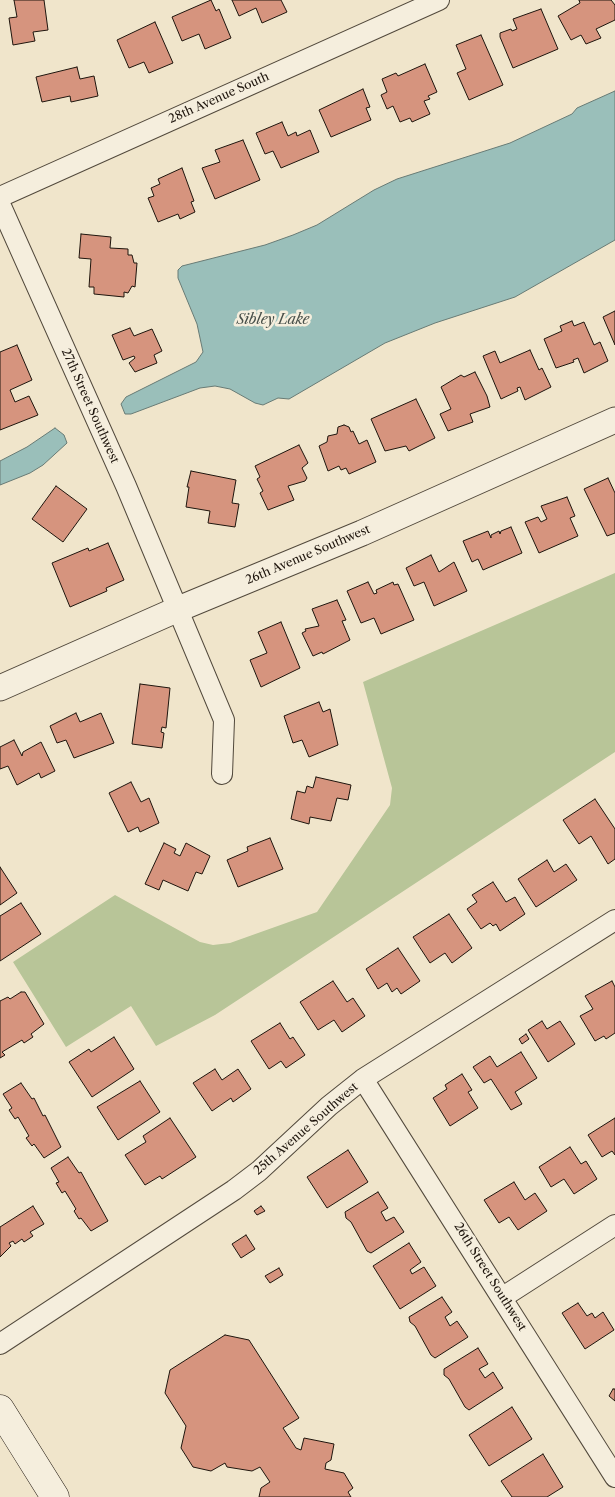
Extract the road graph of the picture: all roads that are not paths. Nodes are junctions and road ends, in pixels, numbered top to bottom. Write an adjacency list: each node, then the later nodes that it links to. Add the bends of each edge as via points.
1 (439, 0): 2 (street, 28th Avenue South)
2 (0, 196)
3 (0, 204): 5 (street, 27th Street Southwest, via 126,486)
4 (615, 420): 5 (street, 26th Avenue Southwest, via 362,533)
5 (176, 610): 6 (street, 26th Avenue Southwest); 7 (street, 27th Street Southwest, via 224,720)
6 (0, 688)
7 (222, 774)
8 (615, 920): 9 (street, 25th Avenue Southwest)
9 (363, 1079): 11 (street, 26th Street Southwest); 12 (street, 25th Avenue Southwest, via 259,1172)
10 (615, 1225): 11 (street)
11 (503, 1297): 14 (street, 26th Street Southwest)
12 (0, 1344)
13 (0, 1409): 15 (main road)
14 (615, 1477)
15 (55, 1497)

